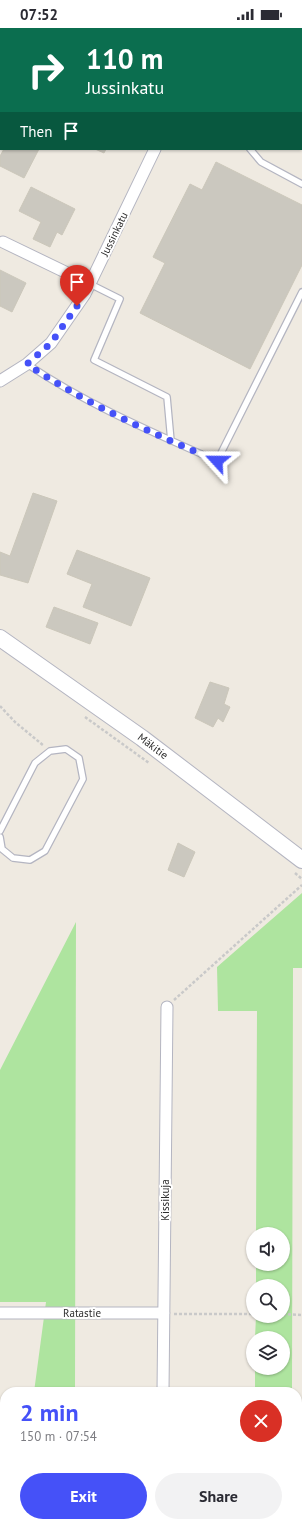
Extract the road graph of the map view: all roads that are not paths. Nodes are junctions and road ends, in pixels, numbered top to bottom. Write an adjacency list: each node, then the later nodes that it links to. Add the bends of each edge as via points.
1 (155, 150): 5 (street, Jussinkatu)
2 (251, 150): 3 (lane, via 261,162)
3 (302, 184)
4 (3, 242): 5 (street)
5 (90, 284): 7 (street, Jussinkatu, via 51,343); 9 (lane, via 120,299 94,360 168,397)
6 (302, 292): 9 (lane, via 217,461)
7 (27, 364): 8 (street, Jussinkatu); 9 (lane, via 60,385)
8 (0, 381)
9 (171, 441)
10 (0, 638): 14 (street, Mäkitie, via 142,738)
11 (0, 831): 13 (lane, via 35,763 50,751 66,749 79,758 83,778 45,851 30,860 13,858)
12 (0, 837): 13 (lane)
13 (1, 849)
14 (302, 860)
15 (166, 1007): 17 (street, Kissikuja)
16 (0, 1313): 17 (street, Ratastie)
17 (164, 1314): 18 (street, Kissikuja)
18 (163, 1387)

